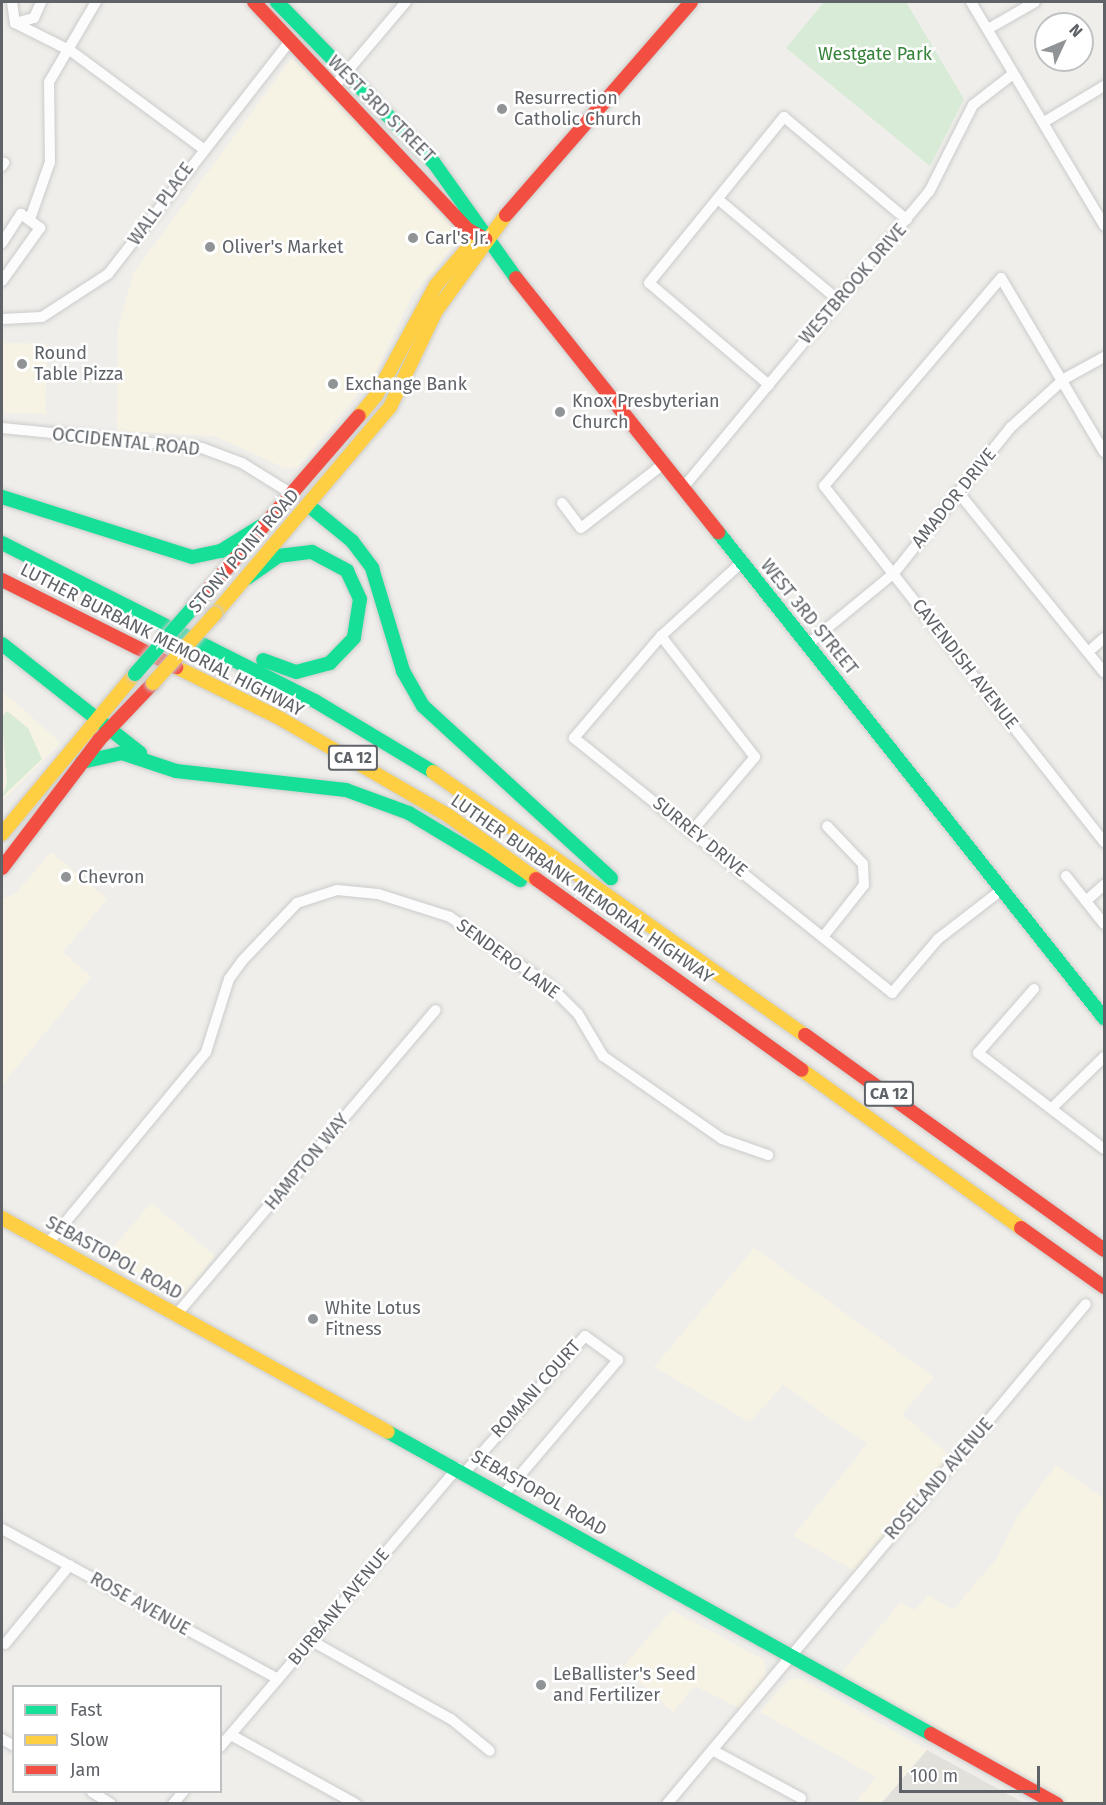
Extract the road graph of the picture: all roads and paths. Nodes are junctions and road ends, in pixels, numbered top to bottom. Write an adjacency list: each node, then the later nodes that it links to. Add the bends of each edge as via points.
1 (12, 2): 10 (street)
2 (41, 2): 10 (street, via 34,18)
3 (96, 2): 13 (street)
4 (254, 2): 12 (main road, WEST 3RD STREET)
5 (277, 2): 15 (main road, WEST 3RD STREET)
6 (406, 2): 15 (street)
7 (691, 2): 25 (main road, STONY POINT ROAD)
8 (971, 2): 11 (street)
9 (1035, 2): 11 (street)
10 (15, 23): 13 (street)
11 (988, 29): 14 (street)
12 (290, 41): 17 (main road, WEST 3RD STREET); 19 (street, WALL PLACE)
13 (71, 51): 19 (street); 22 (street, via 45,94 50,162)
14 (1013, 74): 18 (street); 23 (street, WESTBROOK DRIVE, via 973,105 941,173)
15 (345, 76): 17 (street); 25 (main road, WEST 3RD STREET, via 434,163 478,218)
16 (1104, 86): 18 (street)
17 (333, 88): 25 (main road, WEST 3RD STREET, via 419,172 467,229)
18 (1044, 122): 21 (street)
19 (202, 148): 29 (street, WALL PLACE, via 108,274 42,317)
20 (719, 200): 23 (street, via 784,117); 28 (street); 32 (street, via 649,283)
21 (1101, 210): 24 (street)
22 (30, 219): 26 (street, via 21,214); 27 (street, via 40,228)
23 (907, 220): 28 (street, WESTBROOK DRIVE)
24 (1104, 225)
25 (484, 239): 35 (main road, WEST 3RD STREET); 38 (main road, STONY POINT ROAD, via 473,243 436,285 384,386); 41 (main road, STONY POINT ROAD, via 436,311 395,400)
26 (2, 243)
27 (2, 281)
28 (837, 299): 32 (street, WESTBROOK DRIVE)
29 (2, 319)
30 (1104, 357): 31 (street, AMADOR DRIVE)
31 (1064, 379): 34 (street); 37 (street, AMADOR DRIVE, via 1010,428); 45 (street, CAVENDISH AVENUE, via 1001,278 824,486)
32 (769, 385): 36 (street, WESTBROOK DRIVE)
33 (2, 428): 38 (street, OCCIDENTAL ROAD, via 191,446 232,458)
34 (1104, 452)
35 (662, 465): 36 (main road, WEST 3RD STREET); 40 (street, via 581,528)
36 (682, 489): 44 (main road, WEST 3RD STREET)
37 (958, 492): 45 (street, AMADOR DRIVE); 53 (street)
38 (292, 494): 41 (street, OCCIDENTAL ROAD); 42 (main road, STONY POINT ROAD)
39 (2, 497): 42 (main road, via 192,557 221,551)
40 (562, 503)
41 (308, 504): 46 (main road, STONY POINT ROAD); 70 (main road, via 352,541 372,568 403,671 423,706)
42 (266, 523): 55 (main road, STONY POINT ROAD, bridge)
43 (2, 543): 48 (main road, LUTHER BURBANK MEMORIAL HIGHWAY / CA 12)
44 (741, 563): 49 (street, SURREY DRIVE); 52 (main road, WEST 3RD STREET)
45 (894, 573): 52 (street, AMADOR DRIVE); 62 (street, CAVENDISH AVENUE)
46 (247, 578): 48 (main road, via 286,553 312,552 331,558 357,589 361,610 354,638 330,663 288,670 177,620); 56 (main road, STONY POINT ROAD, bridge)
47 (2, 580): 71 (main road, LUTHER BURBANK MEMORIAL HIGHWAY / CA 12, via 395,782 501,850)
48 (107, 597): 70 (main road, LUTHER BURBANK MEMORIAL HIGHWAY / CA 12, via 288,687 410,756)
49 (660, 636): 60 (street, via 755,757); 60 (street, SURREY DRIVE, via 574,738)
50 (1104, 638): 53 (street)
51 (2, 644): 55 (main road)
52 (808, 644): 66 (main road, WEST 3RD STREET)
53 (1088, 652): 54 (street)
54 (1104, 672)
55 (96, 720): 56 (main road); 61 (main road, STONY POINT ROAD)
56 (109, 730): 57 (main road, STONY POINT ROAD); 58 (main road, via 152,759)
57 (82, 762): 58 (main road, via 122,753 168,770); 63 (main road, STONY POINT ROAD)
58 (213, 773): 71 (main road, via 314,784 394,806)
59 (827, 826): 69 (street, via 863,864 864,885)
60 (692, 831): 69 (street, SURREY DRIVE)
61 (2, 834)
62 (1104, 842)
63 (2, 868)
64 (1066, 876): 67 (street)
65 (1104, 885): 67 (street)
66 (1004, 888): 69 (street, SURREY DRIVE, via 938,939 892,993); 74 (main road, WEST 3RD STREET)
67 (1086, 901): 68 (street)
68 (1104, 924)
69 (823, 937)
70 (674, 939): 81 (main road, LUTHER BURBANK MEMORIAL HIGHWAY / CA 12)
71 (678, 979): 82 (main road, LUTHER BURBANK MEMORIAL HIGHWAY / CA 12)
72 (1034, 989): 76 (street, via 978,1053)
73 (436, 1010): 84 (street, HAMPTON WAY)
74 (1104, 1018)
75 (1104, 1057): 76 (street)
76 (1052, 1108): 77 (street)
77 (1104, 1149)
78 (768, 1155): 80 (street, SENDERO LANE, via 722,1139 603,1056 578,1014 549,986 450,917 378,894 337,890 297,903 242,961 229,980 206,1052)
79 (2, 1218): 80 (main road, SEBASTOPOL ROAD)
80 (49, 1242): 84 (main road, SEBASTOPOL ROAD)
81 (1104, 1250)
82 (1104, 1287)
83 (1086, 1304): 91 (street, ROSELAND AVENUE)
84 (177, 1314): 85 (main road, SEBASTOPOL ROAD)
85 (462, 1469): 86 (main road, SEBASTOPOL ROAD); 86 (street, ROMANI COURT, via 582,1338 618,1359); 89 (street, BURBANK AVENUE)
86 (505, 1493): 91 (main road, SEBASTOPOL ROAD)
87 (2, 1528): 88 (street, ROSE AVENUE)
88 (70, 1565): 90 (street); 92 (street, ROSE AVENUE)
89 (310, 1640): 92 (street, BURBANK AVENUE); 95 (street, via 450,1719)
90 (5, 1644)
91 (794, 1656): 96 (street, ROSELAND AVENUE); 102 (main road, SEBASTOPOL ROAD)
92 (278, 1679): 93 (street, BURBANK AVENUE)
93 (231, 1735): 94 (street, BURBANK AVENUE); 100 (street)
94 (222, 1745)
95 (490, 1751)
96 (714, 1751): 98 (street); 101 (street, ROSELAND AVENUE)
97 (95, 1793): 99 (street)
98 (801, 1798)
99 (111, 1803)
100 (356, 1803)
101 (667, 1803)
102 (1057, 1803)

